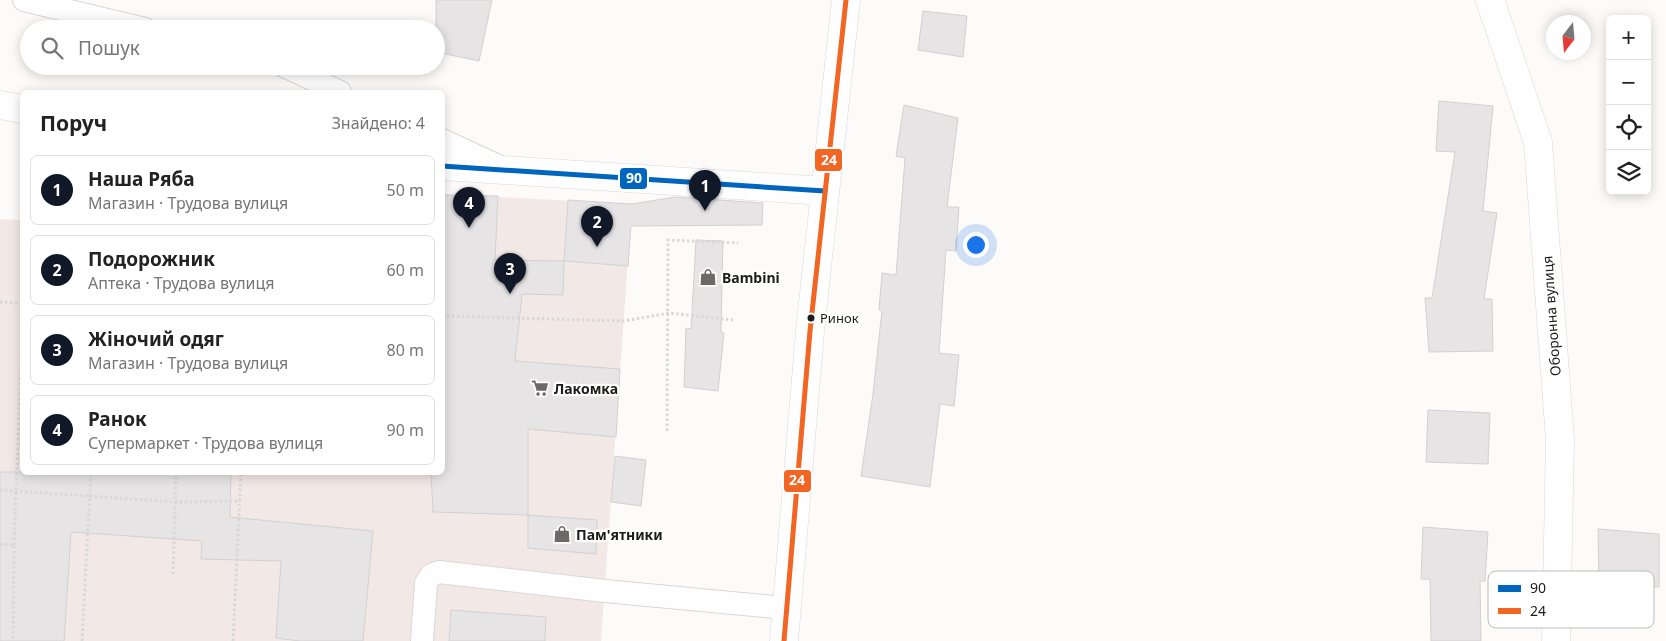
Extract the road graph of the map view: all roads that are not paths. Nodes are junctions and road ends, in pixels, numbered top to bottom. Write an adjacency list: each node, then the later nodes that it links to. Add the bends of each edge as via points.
1 (24, 0): 4 (lane)
2 (846, 0): 12 (street)
3 (1490, 0): 13 (street, Оборонна вулиця, via 1538,142 1560,440)
4 (107, 20)
5 (303, 75): 6 (lane)
6 (336, 90)
7 (0, 105): 8 (street)
8 (20, 110)
9 (445, 141): 11 (lane)
10 (445, 166): 11 (street)
11 (506, 170): 12 (street)
12 (825, 191): 14 (street)
13 (1557, 571)
14 (786, 608): 16 (lane, via 439,572 431,575 426,584); 17 (street)
15 (1556, 628): 18 (street, Оборонна вулиця)
16 (422, 641)
17 (784, 641)
18 (1556, 641)

